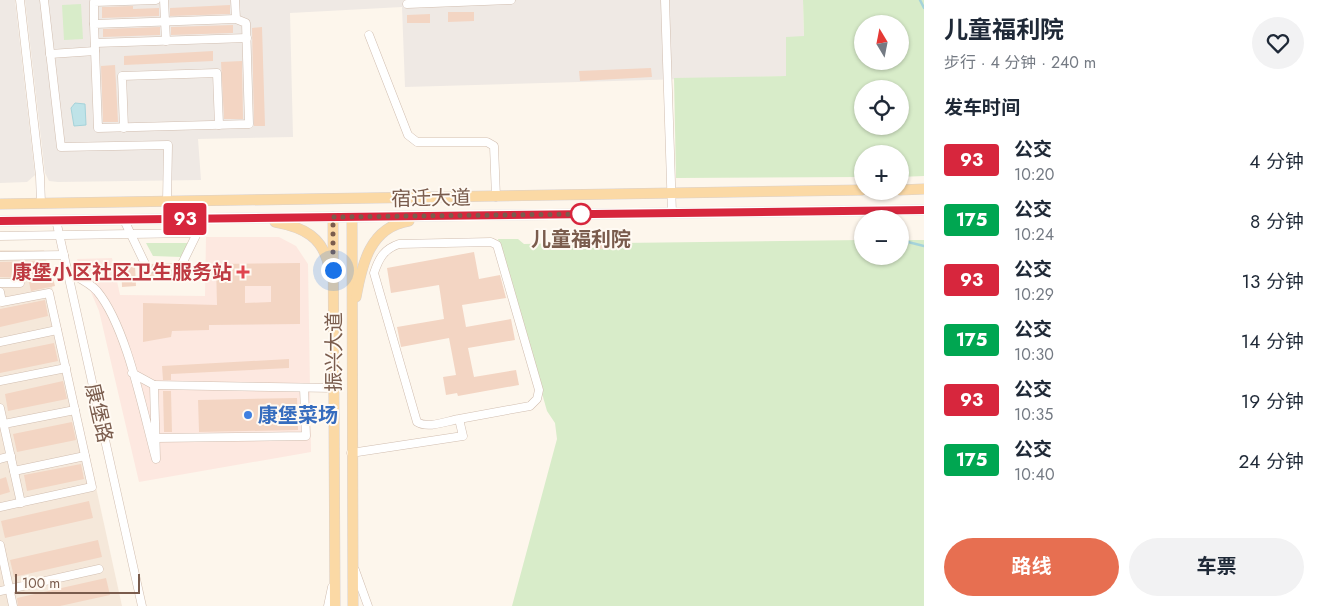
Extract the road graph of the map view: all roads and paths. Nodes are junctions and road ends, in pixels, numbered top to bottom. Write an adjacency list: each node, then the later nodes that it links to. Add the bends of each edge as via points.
1 (20, 0): 27 (street)
2 (44, 0): 16 (street)
3 (156, 0): 11 (street, via 94,2)
4 (164, 0): 10 (street)
5 (236, 0): 9 (street)
6 (511, 0): 8 (street)
7 (665, 0): 24 (street)
8 (407, 4)
9 (236, 18): 10 (street); 13 (street, via 246,23)
10 (165, 21): 11 (street); 14 (street)
11 (94, 24): 15 (street)
12 (369, 35): 25 (street, via 408,135 417,142 491,144 496,152)
13 (247, 38): 14 (street); 17 (street, via 250,124)
14 (166, 41): 15 (street)
15 (95, 47): 16 (street); 19 (street, via 98,128)
16 (50, 54): 20 (street, via 61,147)
17 (219, 125): 18 (street); 19 (street, via 217,73 207,73 122,76)
18 (168, 127): 19 (street); 20 (street)
19 (124, 128)
20 (168, 145): 26 (street)
21 (924, 189): 23 (main road)
22 (854, 190): 24 (main road, 宿迁大道)
23 (909, 190)
24 (672, 193): 25 (main road, 宿迁大道); 30 (street)
25 (496, 196): 26 (main road, 宿迁大道)
26 (168, 201): 27 (main road, 宿迁大道)
27 (41, 203): 28 (main road, 宿迁大道)
28 (0, 204)
29 (924, 210): 30 (main road, 宿迁大道)
30 (672, 213): 31 (main road, 宿迁大道)
31 (446, 216): 34 (main road, 宿迁大道); 52 (main road, via 398,223 371,246 364,261)
32 (333, 217): 33 (main road, 宿迁大道); 34 (main road, 宿迁大道); 51 (main road, 振兴大道)
33 (236, 218): 35 (main road, 宿迁大道); 51 (main road, via 299,227 318,239 327,255)
34 (352, 218): 52 (main road, 振兴大道)
35 (204, 219): 37 (main road, 宿迁大道); 39 (street)
36 (56, 220): 37 (main road, 宿迁大道); 38 (main road, 宿迁大道); 41 (street, 康堡路)
37 (124, 220): 40 (street)
38 (0, 221)
39 (197, 233): 40 (street); 45 (street)
40 (131, 234): 41 (street); 46 (street)
41 (60, 235): 42 (street); 43 (street, 康堡路)
42 (0, 236)
43 (64, 255): 44 (street); 47 (street, 康堡路)
44 (0, 256)
45 (180, 268)
46 (148, 270)
47 (68, 272): 56 (street, via 95,289 108,308); 80 (street, 康堡路)
48 (0, 283): 49 (street)
49 (20, 283)
50 (0, 292): 53 (street, via 2,302 49,293)
51 (334, 324): 60 (main road, 振兴大道)
52 (351, 328): 66 (main road, 振兴大道)
53 (57, 330): 54 (street); 55 (street)
54 (0, 342)
55 (66, 368): 57 (street); 62 (street)
56 (132, 373): 58 (street); 65 (street, via 156,459)
57 (0, 381)
58 (154, 385): 59 (street); 65 (street)
59 (304, 388): 60 (street); 65 (street, via 306,436)
60 (334, 388): 75 (main road, 振兴大道)
61 (0, 408): 64 (street)
62 (75, 410): 64 (street); 68 (street)
63 (459, 418): 63 (street, via 530,406 537,399 539,390 497,245 491,242 399,244 390,247 380,256 374,273 417,422 427,425); 66 (street, via 463,436)
64 (2, 422): 67 (street)
65 (156, 438)
66 (351, 453): 74 (main road, 振兴大道)
67 (10, 456): 69 (street); 70 (street)
68 (85, 456): 70 (street); 71 (street, via 92,487)
69 (0, 459)
70 (14, 471): 71 (street)
71 (20, 502): 72 (street)
72 (0, 507)
73 (0, 546): 77 (street)
74 (352, 563): 83 (main road, 振兴大道); 84 (street)
75 (335, 568): 81 (street); 82 (main road, 振兴大道)
76 (99, 569): 77 (street)
77 (10, 589): 78 (street); 79 (street)
78 (0, 591)
79 (13, 606)
80 (142, 606)
81 (328, 606)
82 (335, 606)
83 (353, 606)
84 (368, 606)

